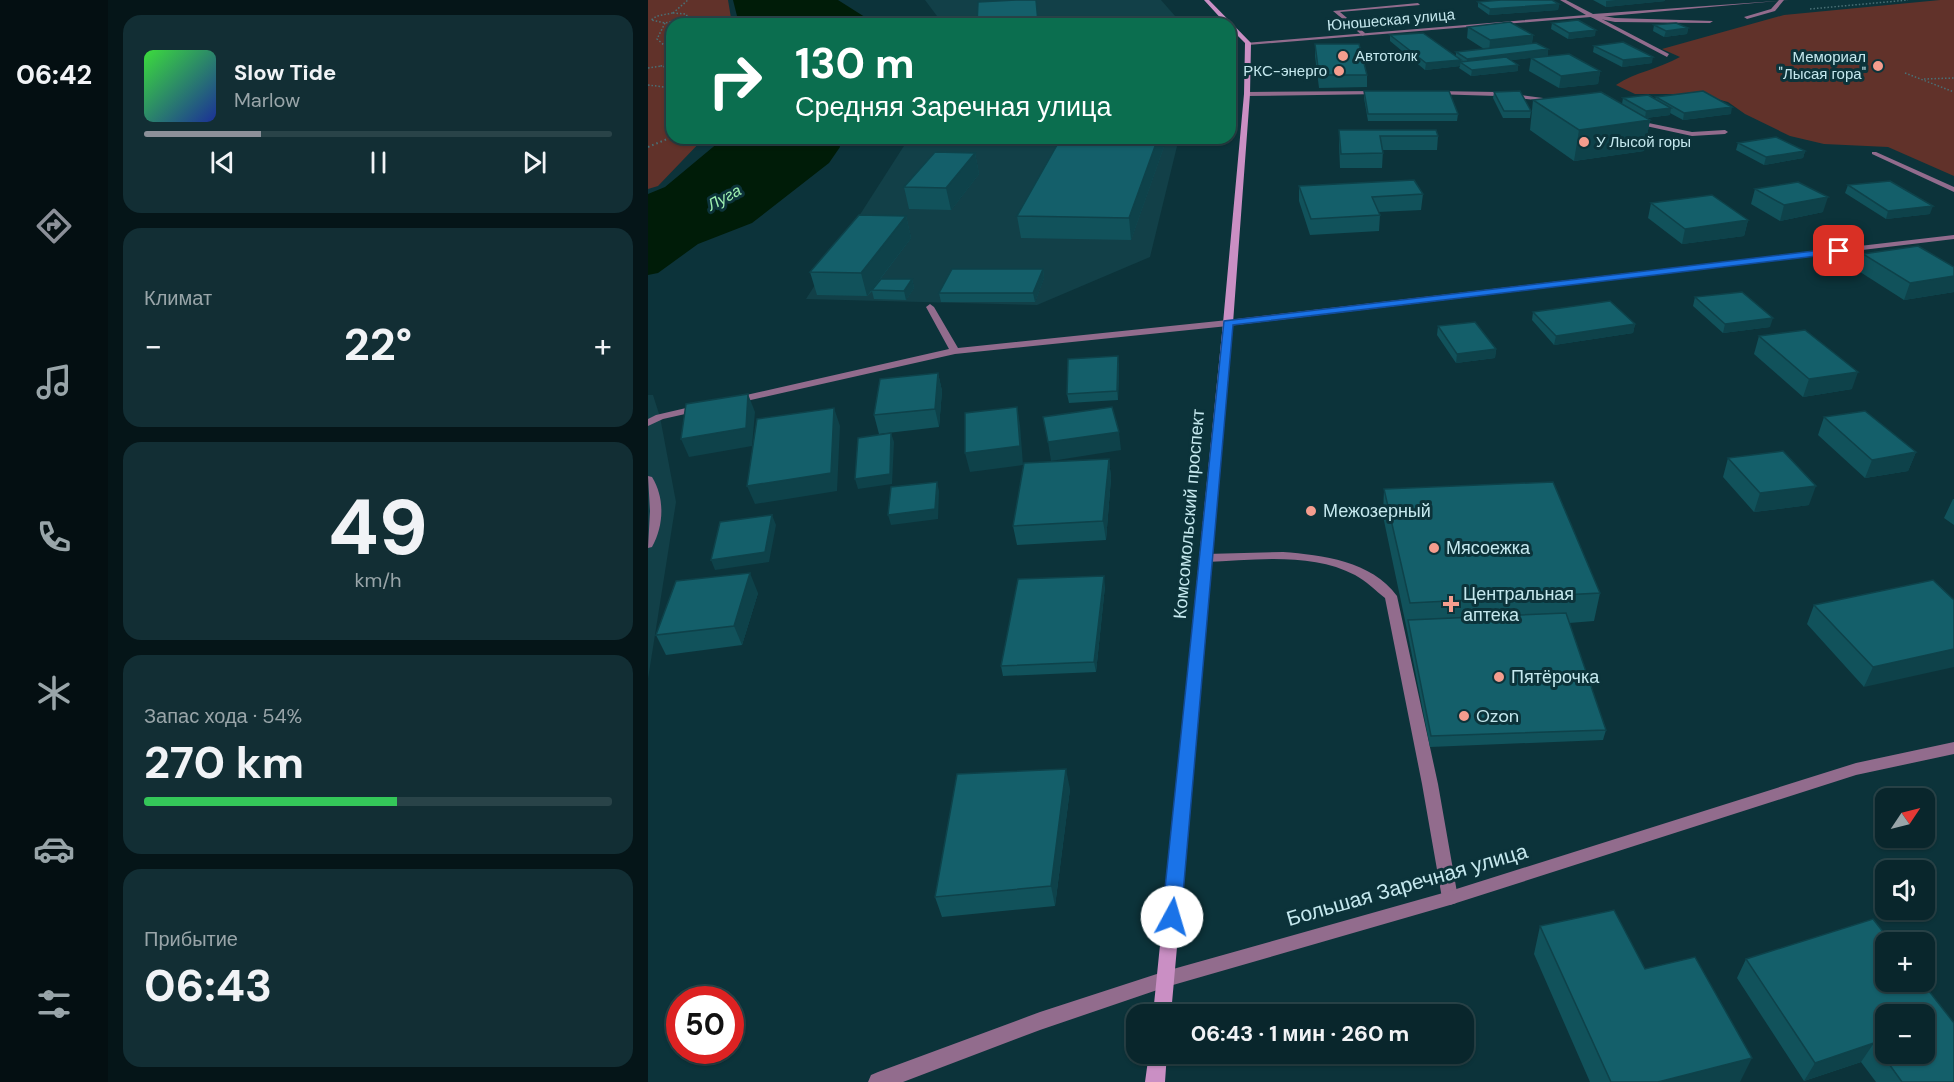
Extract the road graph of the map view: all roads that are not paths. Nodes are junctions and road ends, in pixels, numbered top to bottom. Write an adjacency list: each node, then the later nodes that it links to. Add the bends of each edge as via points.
1 (1206, 0): 7 (main road)
2 (1562, 0): 5 (street)
3 (1784, 0): 5 (street, Юношеская улица); 6 (street, via 1773,10)
4 (1418, 4): 10 (street, via 1336,11)
5 (1592, 16): 8 (street, via 1614,20); 10 (street, Юношеская улица); 12 (street)
6 (1747, 17)
7 (1224, 18)
8 (1710, 21)
9 (1236, 30): 11 (main road)
10 (1363, 34): 11 (street, Юношеская улица)
11 (1248, 43): 15 (main road, Комсомольский проспект)
12 (1667, 55)
13 (1386, 93): 15 (street)
14 (1421, 93): 16 (street, via 1497,94)
15 (1247, 94): 23 (main road, Комсомольский проспект)
16 (1568, 103)
17 (1622, 118): 18 (street, via 1692,134)
18 (1725, 132)
19 (1875, 153): 20 (street)
20 (1954, 190)
21 (1954, 237): 23 (street)
22 (930, 308): 24 (street)
23 (1228, 323): 24 (street); 30 (main road, Комсомольский проспект)
24 (955, 351): 25 (street)
25 (716, 404)
26 (705, 407): 27 (street)
27 (648, 423)
28 (648, 479): 29 (street, via 656,500 656,520)
29 (648, 544)
30 (1206, 558): 32 (street, via 1289,556 1328,561 1359,572 1391,596); 33 (main road, Комсомольский проспект)
31 (1954, 748): 32 (street, Большая Заречная улица, via 1856,769)
32 (1450, 898): 33 (street, Большая Заречная улица)
33 (1166, 979): 34 (main road, Комсомольский проспект); 36 (street, Большая Заречная улица)
34 (1163, 1004)
35 (1157, 1064): 37 (main road)
36 (878, 1082)
37 (1155, 1082)

